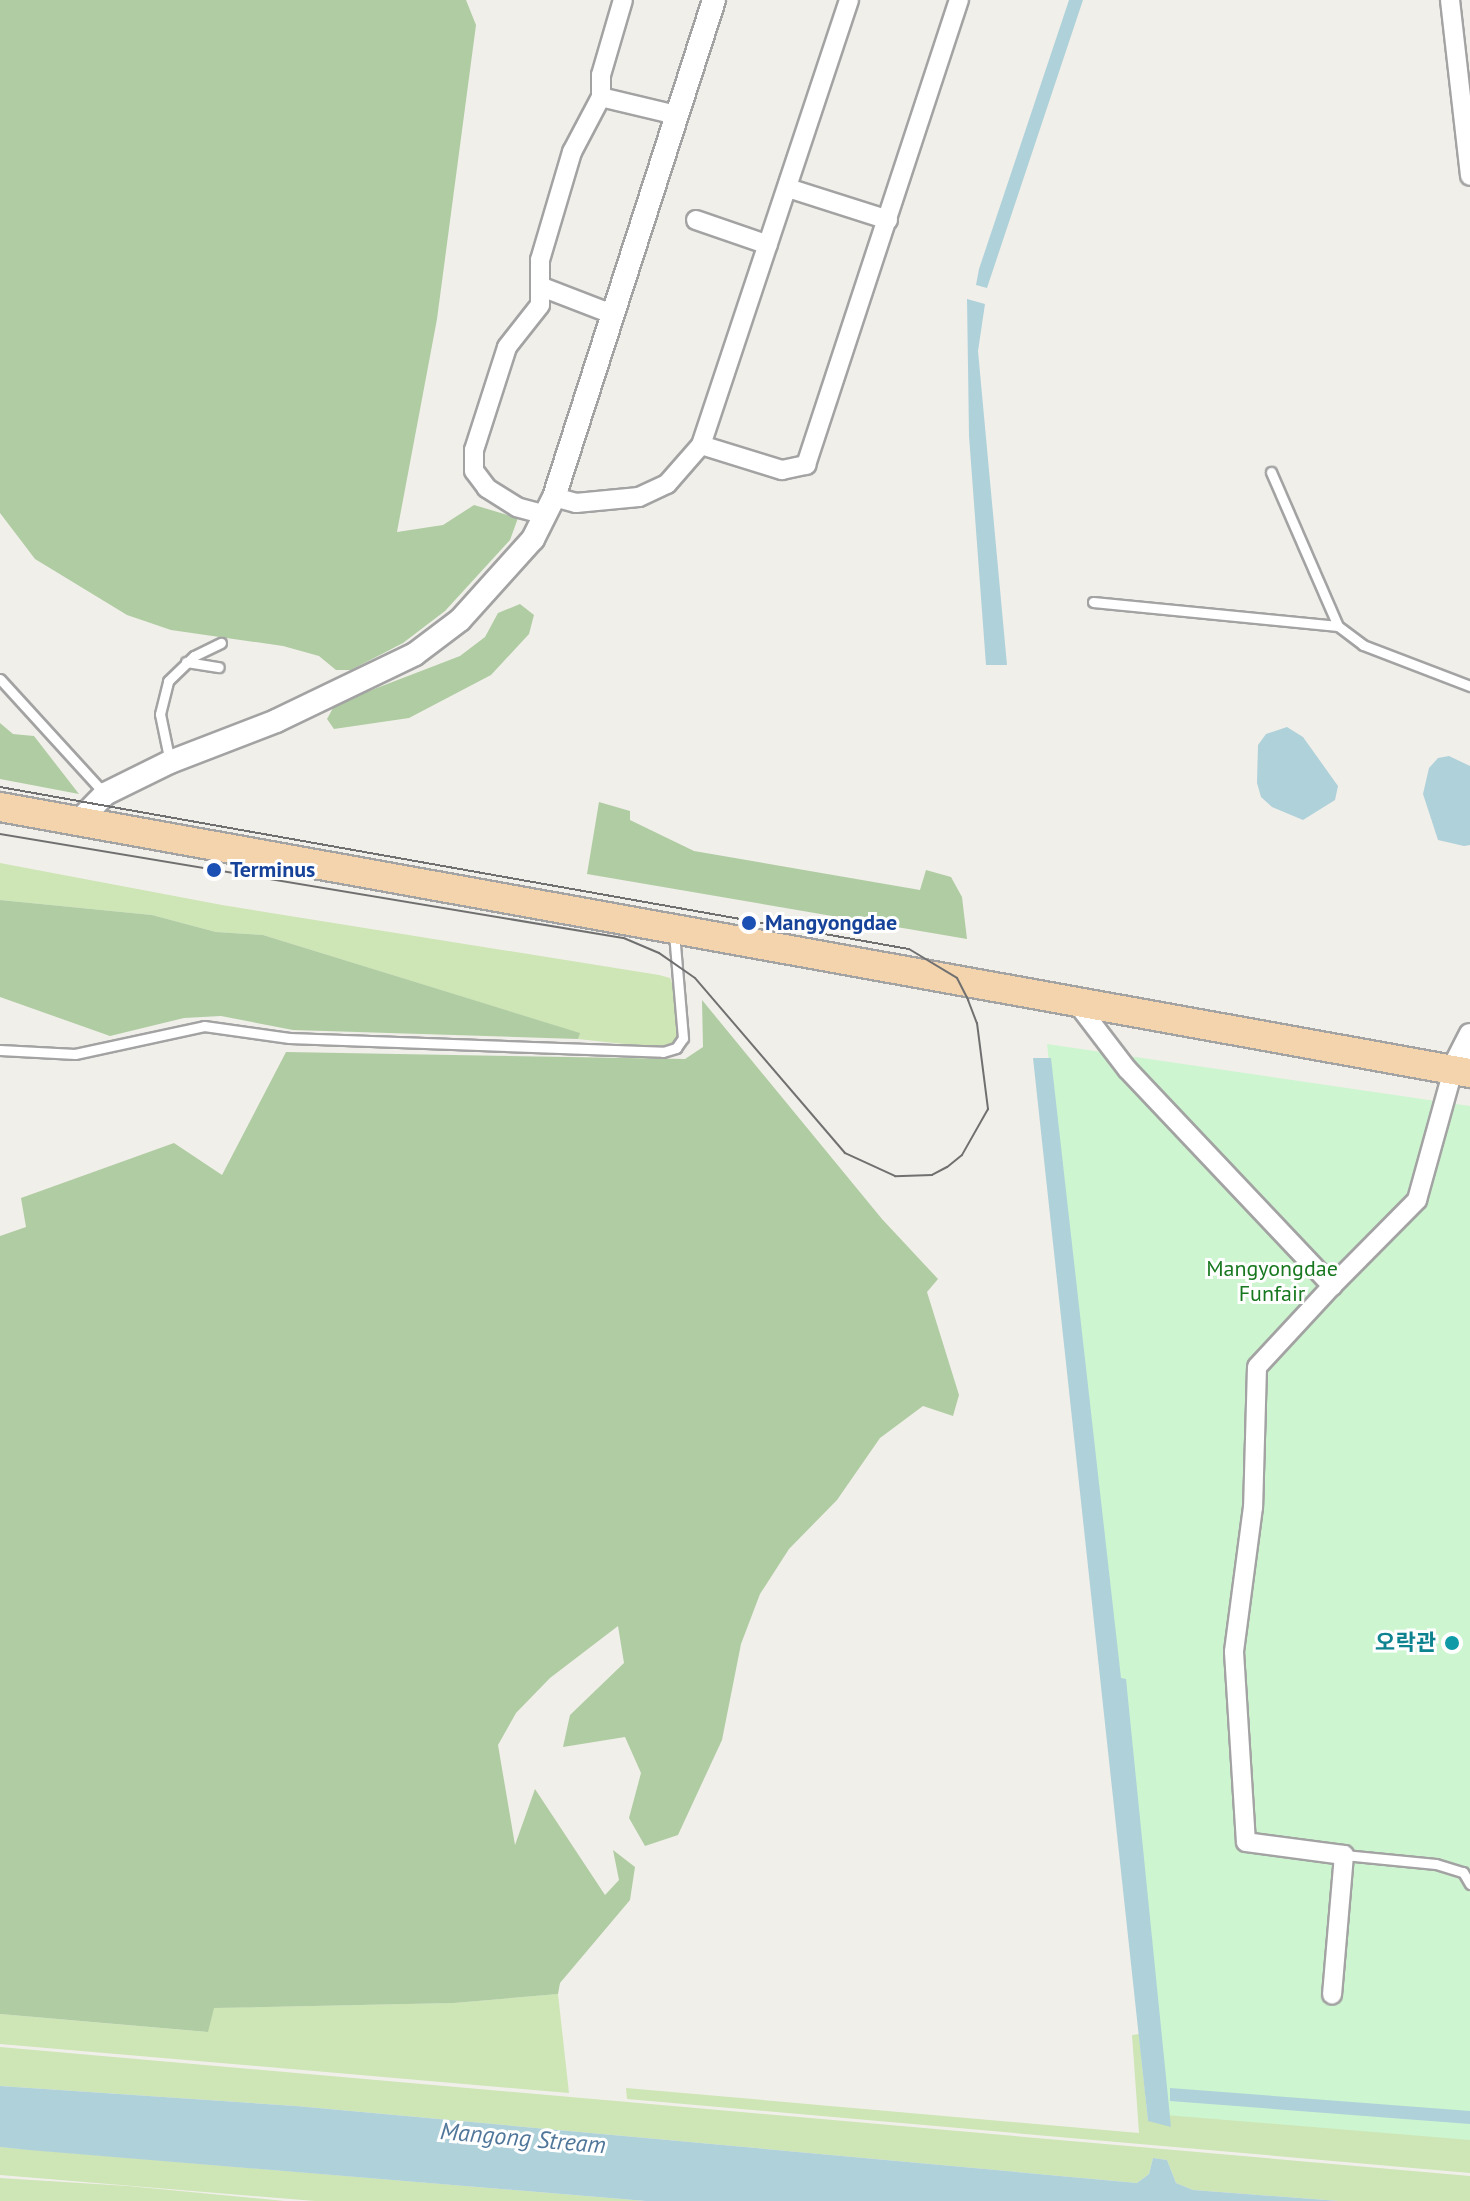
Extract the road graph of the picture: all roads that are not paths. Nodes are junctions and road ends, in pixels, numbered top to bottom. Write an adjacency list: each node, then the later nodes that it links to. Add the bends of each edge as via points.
1 (623, 0): 6 (street, via 601,75)
2 (714, 0): 7 (street)
3 (849, 0): 9 (street)
4 (959, 0): 11 (street)
5 (1450, 0): 8 (street)
6 (601, 97): 7 (street); 13 (street, via 572,152 540,260)
7 (676, 115): 14 (street)
8 (1470, 176)
9 (788, 188): 11 (street); 12 (street)
10 (696, 220): 12 (street)
11 (888, 220): 15 (street, via 806,465 782,470)
12 (768, 245): 15 (street)
13 (542, 287): 14 (street); 17 (street, via 530,324 507,347 474,450 474,471 487,488 517,507)
14 (612, 314): 17 (street)
15 (701, 445): 17 (street, via 667,484 639,497)
16 (1271, 472): 19 (lane)
17 (550, 506): 25 (street, via 503,577 415,654 276,721)
18 (1093, 602): 19 (lane)
19 (1338, 626): 24 (lane, via 1363,645)
20 (221, 643): 21 (lane)
21 (186, 662): 22 (lane); 25 (lane, via 161,698)
22 (219, 667)
23 (0, 679): 26 (lane)
24 (1470, 686)
25 (170, 762): 26 (street)
26 (105, 794): 28 (street)
27 (0, 807): 28 (main road)
28 (80, 820): 29 (main road)
29 (673, 927): 30 (main road); 32 (lane, via 683,1038 676,1048 663,1052 317,1040 204,1026 75,1054)
30 (1073, 999): 33 (main road); 34 (street, via 1127,1069)
31 (1470, 1035): 33 (street)
32 (0, 1050)
33 (1462, 1070): 34 (street, via 1417,1200)
34 (1332, 1286): 35 (street, via 1257,1367 1253,1507 1234,1652 1246,1842)
35 (1344, 1855): 36 (lane, via 1436,1864 1463,1872); 37 (street)
36 (1470, 1884)
37 (1332, 1994)

